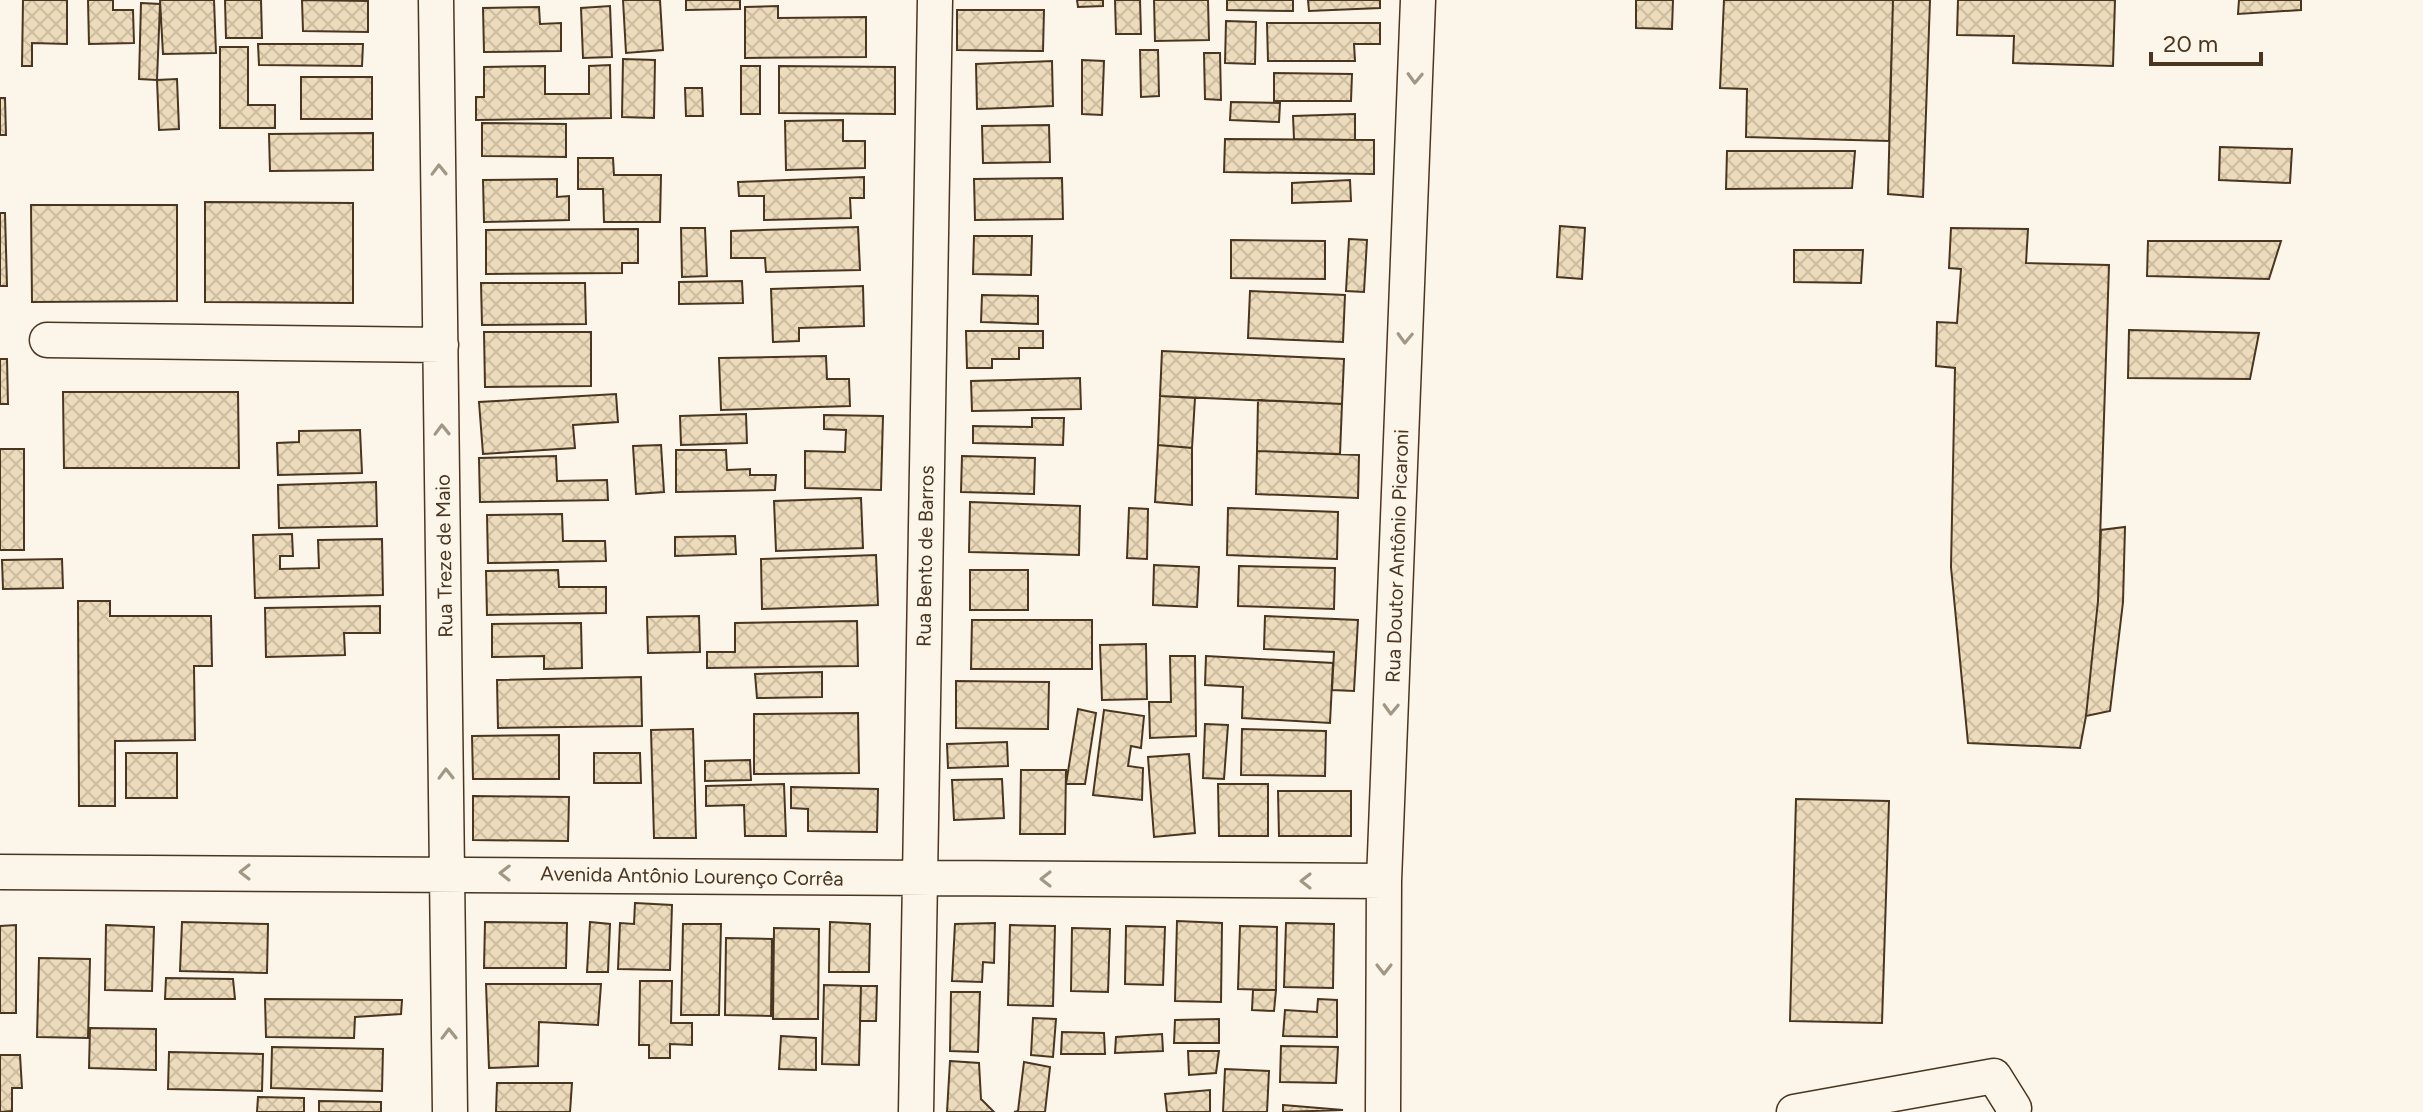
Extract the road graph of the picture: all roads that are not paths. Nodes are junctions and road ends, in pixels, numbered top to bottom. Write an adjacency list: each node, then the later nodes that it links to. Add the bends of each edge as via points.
1 (436, 0): 5 (street, Rua Treze de Maio, one-way to 1)
2 (935, 0): 8 (street, Rua Bento de Barros)
3 (1418, 0): 9 (street, Rua Doutor Antônio Picaroni, one-way to 9)
4 (47, 340): 5 (street)
5 (441, 345): 7 (street, Rua Treze de Maio, one-way to 5)
6 (0, 872): 7 (street, Avenida Antônio Lourenço Corrêa, one-way to 6)
7 (448, 873): 8 (street, Avenida Antônio Lourenço Corrêa, one-way to 7); 10 (street, Rua Treze de Maio, one-way to 7)
8 (919, 879): 9 (street, Avenida Antônio Lourenço Corrêa, one-way to 8); 11 (street, Rua Bento de Barros)
9 (1384, 881): 12 (street, Rua Doutor Antônio Picaroni, one-way to 12)
10 (450, 1112)
11 (916, 1112)
12 (1383, 1112)
13 (1794, 1112): 14 (street, via 1994,1076)
14 (2013, 1112)

